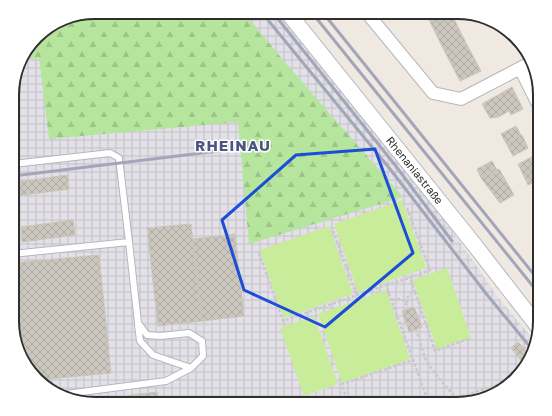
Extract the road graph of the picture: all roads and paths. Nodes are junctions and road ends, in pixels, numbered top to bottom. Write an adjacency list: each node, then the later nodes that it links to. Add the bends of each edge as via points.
1 (293, 19): 19 (street, Rhenaniastraße)
2 (372, 19): 4 (street, via 433,93 461,99)
3 (527, 65): 4 (street)
4 (520, 68): 5 (street)
5 (533, 94)
6 (19, 163): 9 (lane, via 110,153 119,158)
7 (407, 208): 12 (path, via 430,270)
8 (333, 231): 15 (path)
9 (129, 242): 10 (lane); 20 (lane)
10 (19, 253)
11 (259, 253): 15 (path, via 283,321)
12 (410, 278): 13 (path); 14 (path)
13 (386, 285): 15 (path); 16 (path)
14 (415, 292): 17 (path, via 407,298); 22 (path, via 435,351)
15 (357, 296)
16 (392, 300): 17 (path, via 399,298); 23 (path)
17 (407, 304): 18 (path)
18 (409, 309)
19 (533, 320)
20 (138, 323): 24 (lane, via 140,341 153,355); 24 (lane, via 147,335 189,333 202,341 203,356)
21 (416, 329): 29 (path, via 426,361)
22 (471, 338)
23 (413, 360): 27 (path, via 342,384); 28 (path)
24 (191, 368): 26 (lane, via 166,382)
25 (498, 385): 30 (path)
26 (73, 393)
27 (346, 397)
28 (426, 397)
29 (455, 397)
30 (460, 397)

